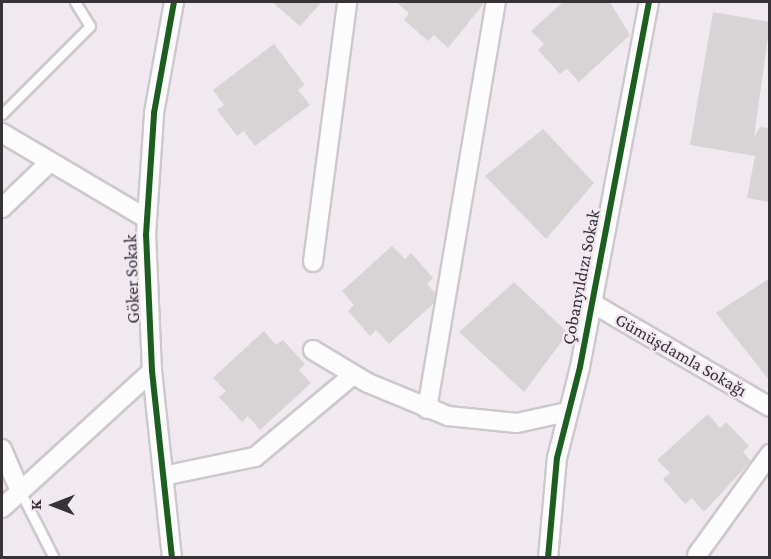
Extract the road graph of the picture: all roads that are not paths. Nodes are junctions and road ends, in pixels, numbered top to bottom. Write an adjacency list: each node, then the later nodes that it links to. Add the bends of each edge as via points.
1 (75, 2): 6 (lane, via 90,26)
2 (174, 2): 10 (street, Göker Sokak, via 154,113)
3 (348, 2): 11 (street)
4 (496, 2): 17 (street)
5 (649, 2): 12 (street, Çobanyıldızı Sokak)
6 (2, 114)
7 (2, 134): 8 (street)
8 (50, 162): 9 (street); 10 (street)
9 (2, 207)
10 (146, 218): 14 (street, Göker Sokak)
11 (313, 262)
12 (592, 303): 16 (street, Gümüşdamla Sokağı); 18 (street, Çobanyıldızı Sokak)
13 (313, 350): 15 (street)
14 (152, 371): 21 (street, Göker Sokak); 22 (street)
15 (353, 375): 17 (street); 21 (street, via 255,457)
16 (770, 407)
17 (427, 409): 18 (street, via 491,423)
18 (567, 412): 27 (street, Çobanyıldızı Sokak)
19 (2, 449): 22 (street)
20 (770, 454): 24 (street)
21 (163, 476): 26 (street, Göker Sokak)
22 (20, 491): 23 (street); 25 (lane)
23 (2, 508)
24 (697, 555)
25 (54, 558)
26 (172, 558)
27 (548, 558)

